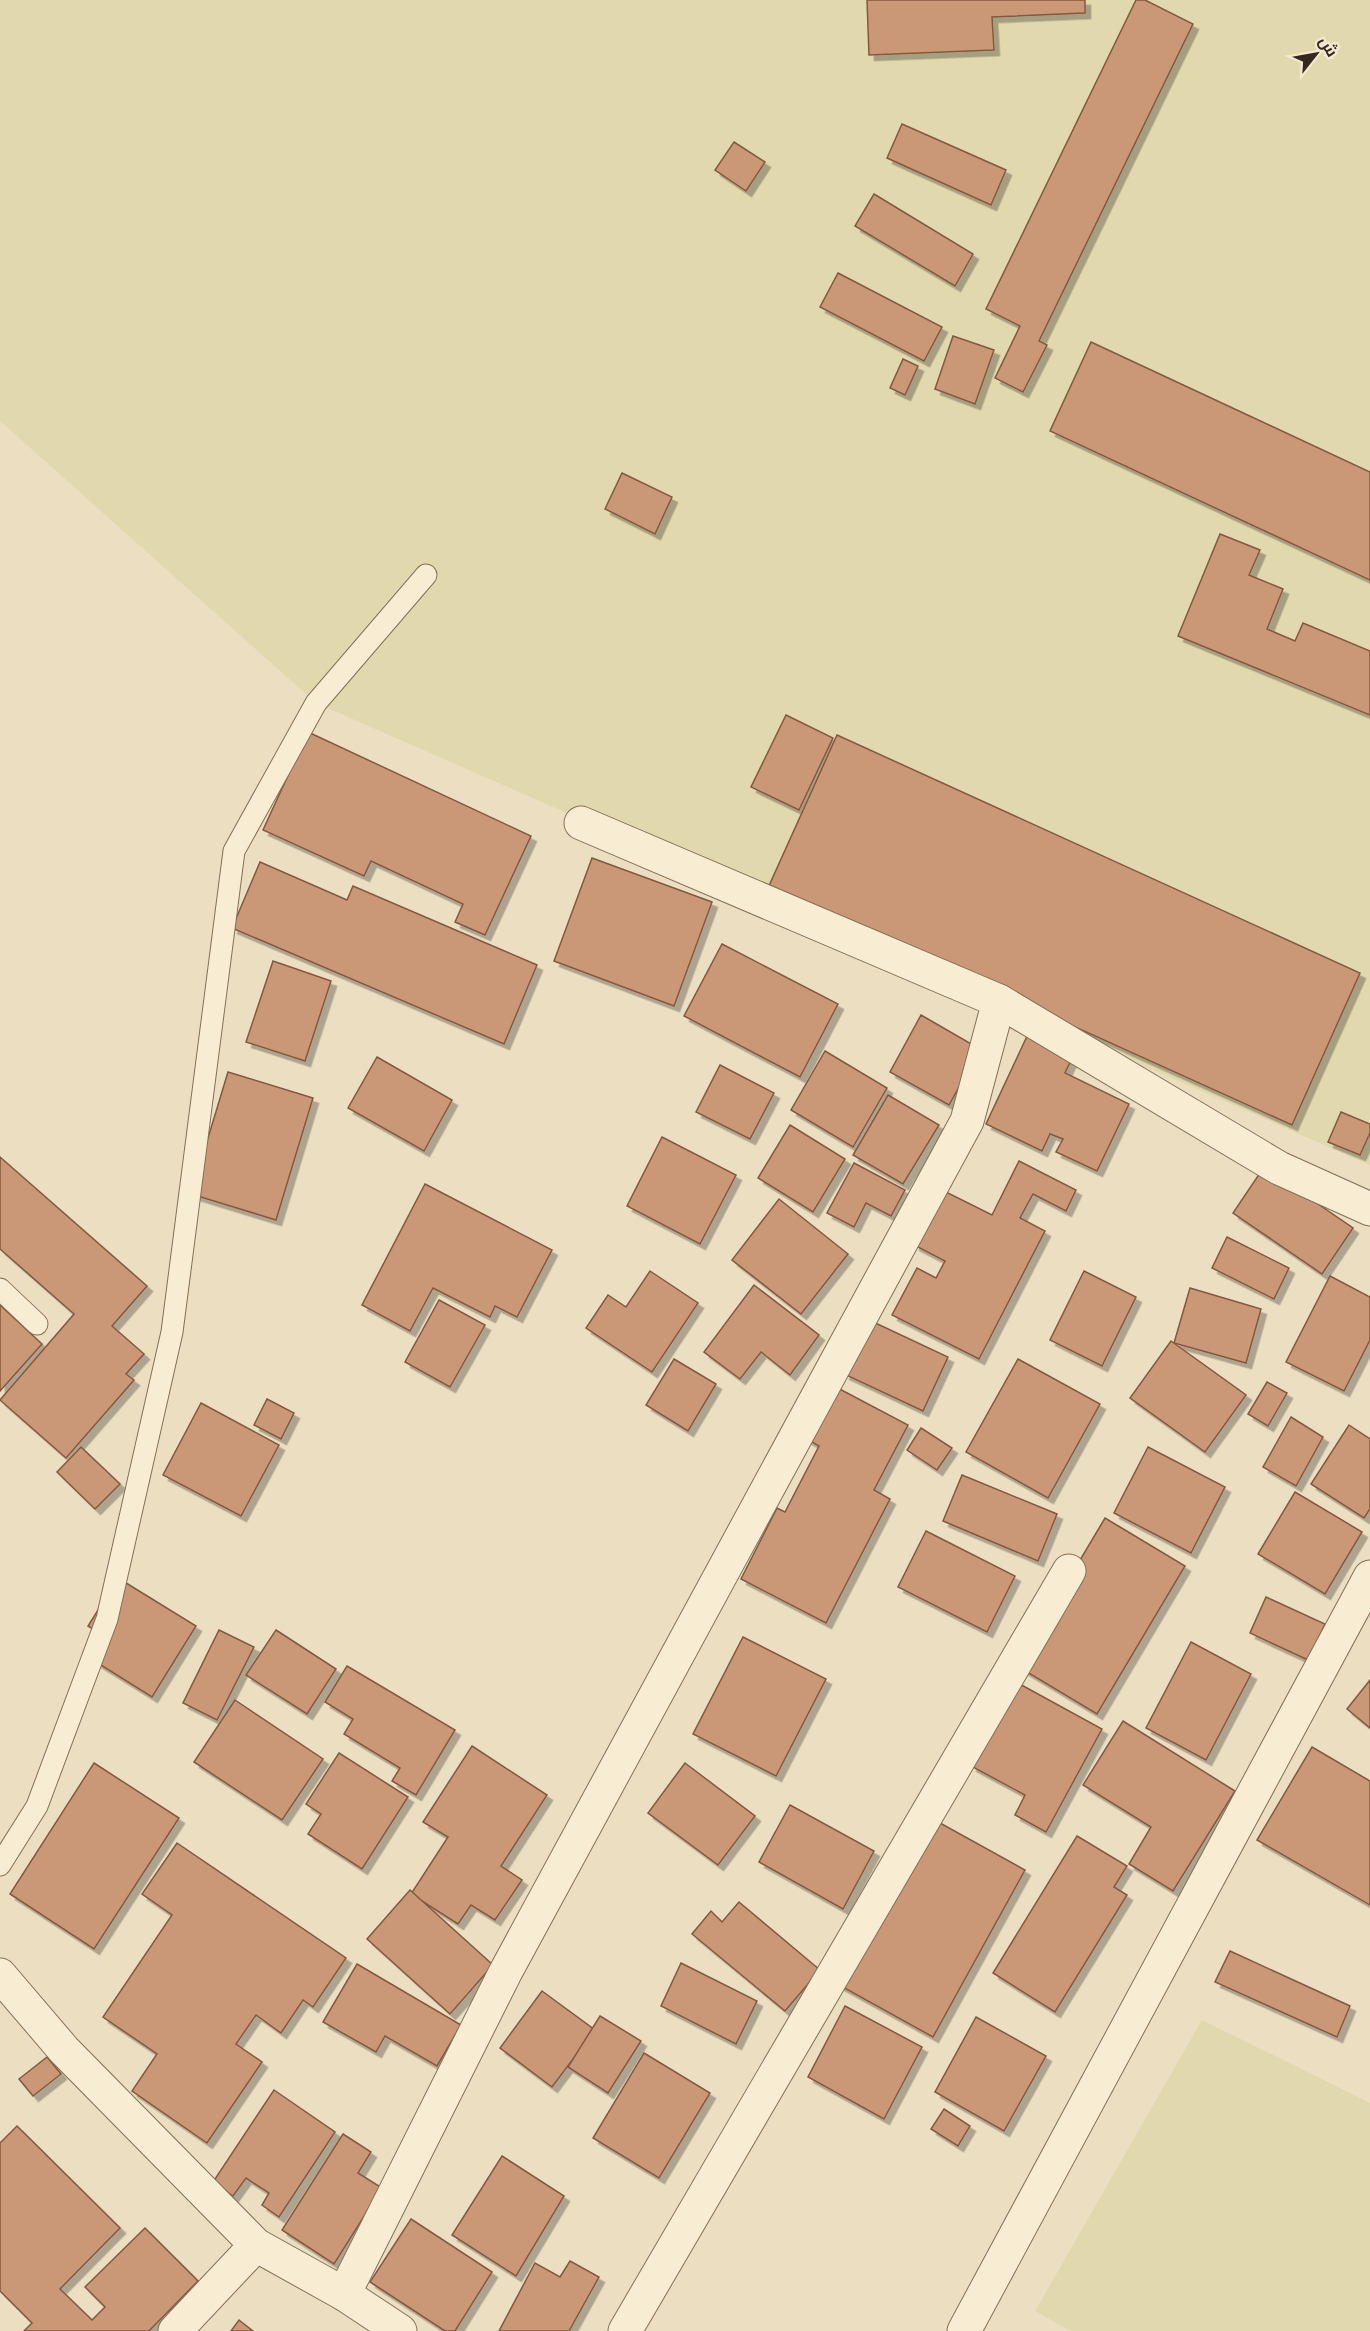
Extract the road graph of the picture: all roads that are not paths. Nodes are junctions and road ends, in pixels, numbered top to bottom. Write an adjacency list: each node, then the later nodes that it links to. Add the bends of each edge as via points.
1 (426, 575): 9 (lane, via 316,703 234,850 172,1332 107,1619 37,1806)
2 (581, 823): 3 (street)
3 (999, 1001): 4 (street, via 1279,1168); 12 (street, via 967,1121 505,1974)
4 (1370, 1209)
5 (0, 1289): 6 (lane)
6 (37, 1324)
7 (1069, 1571): 15 (street)
8 (1370, 1577): 16 (street)
9 (0, 1865)
10 (0, 1975): 11 (street, via 64,2050)
11 (256, 2245): 12 (street); 13 (street)
12 (344, 2294): 14 (street)
13 (175, 2331)
14 (400, 2331)
15 (625, 2331)
16 (964, 2331)

